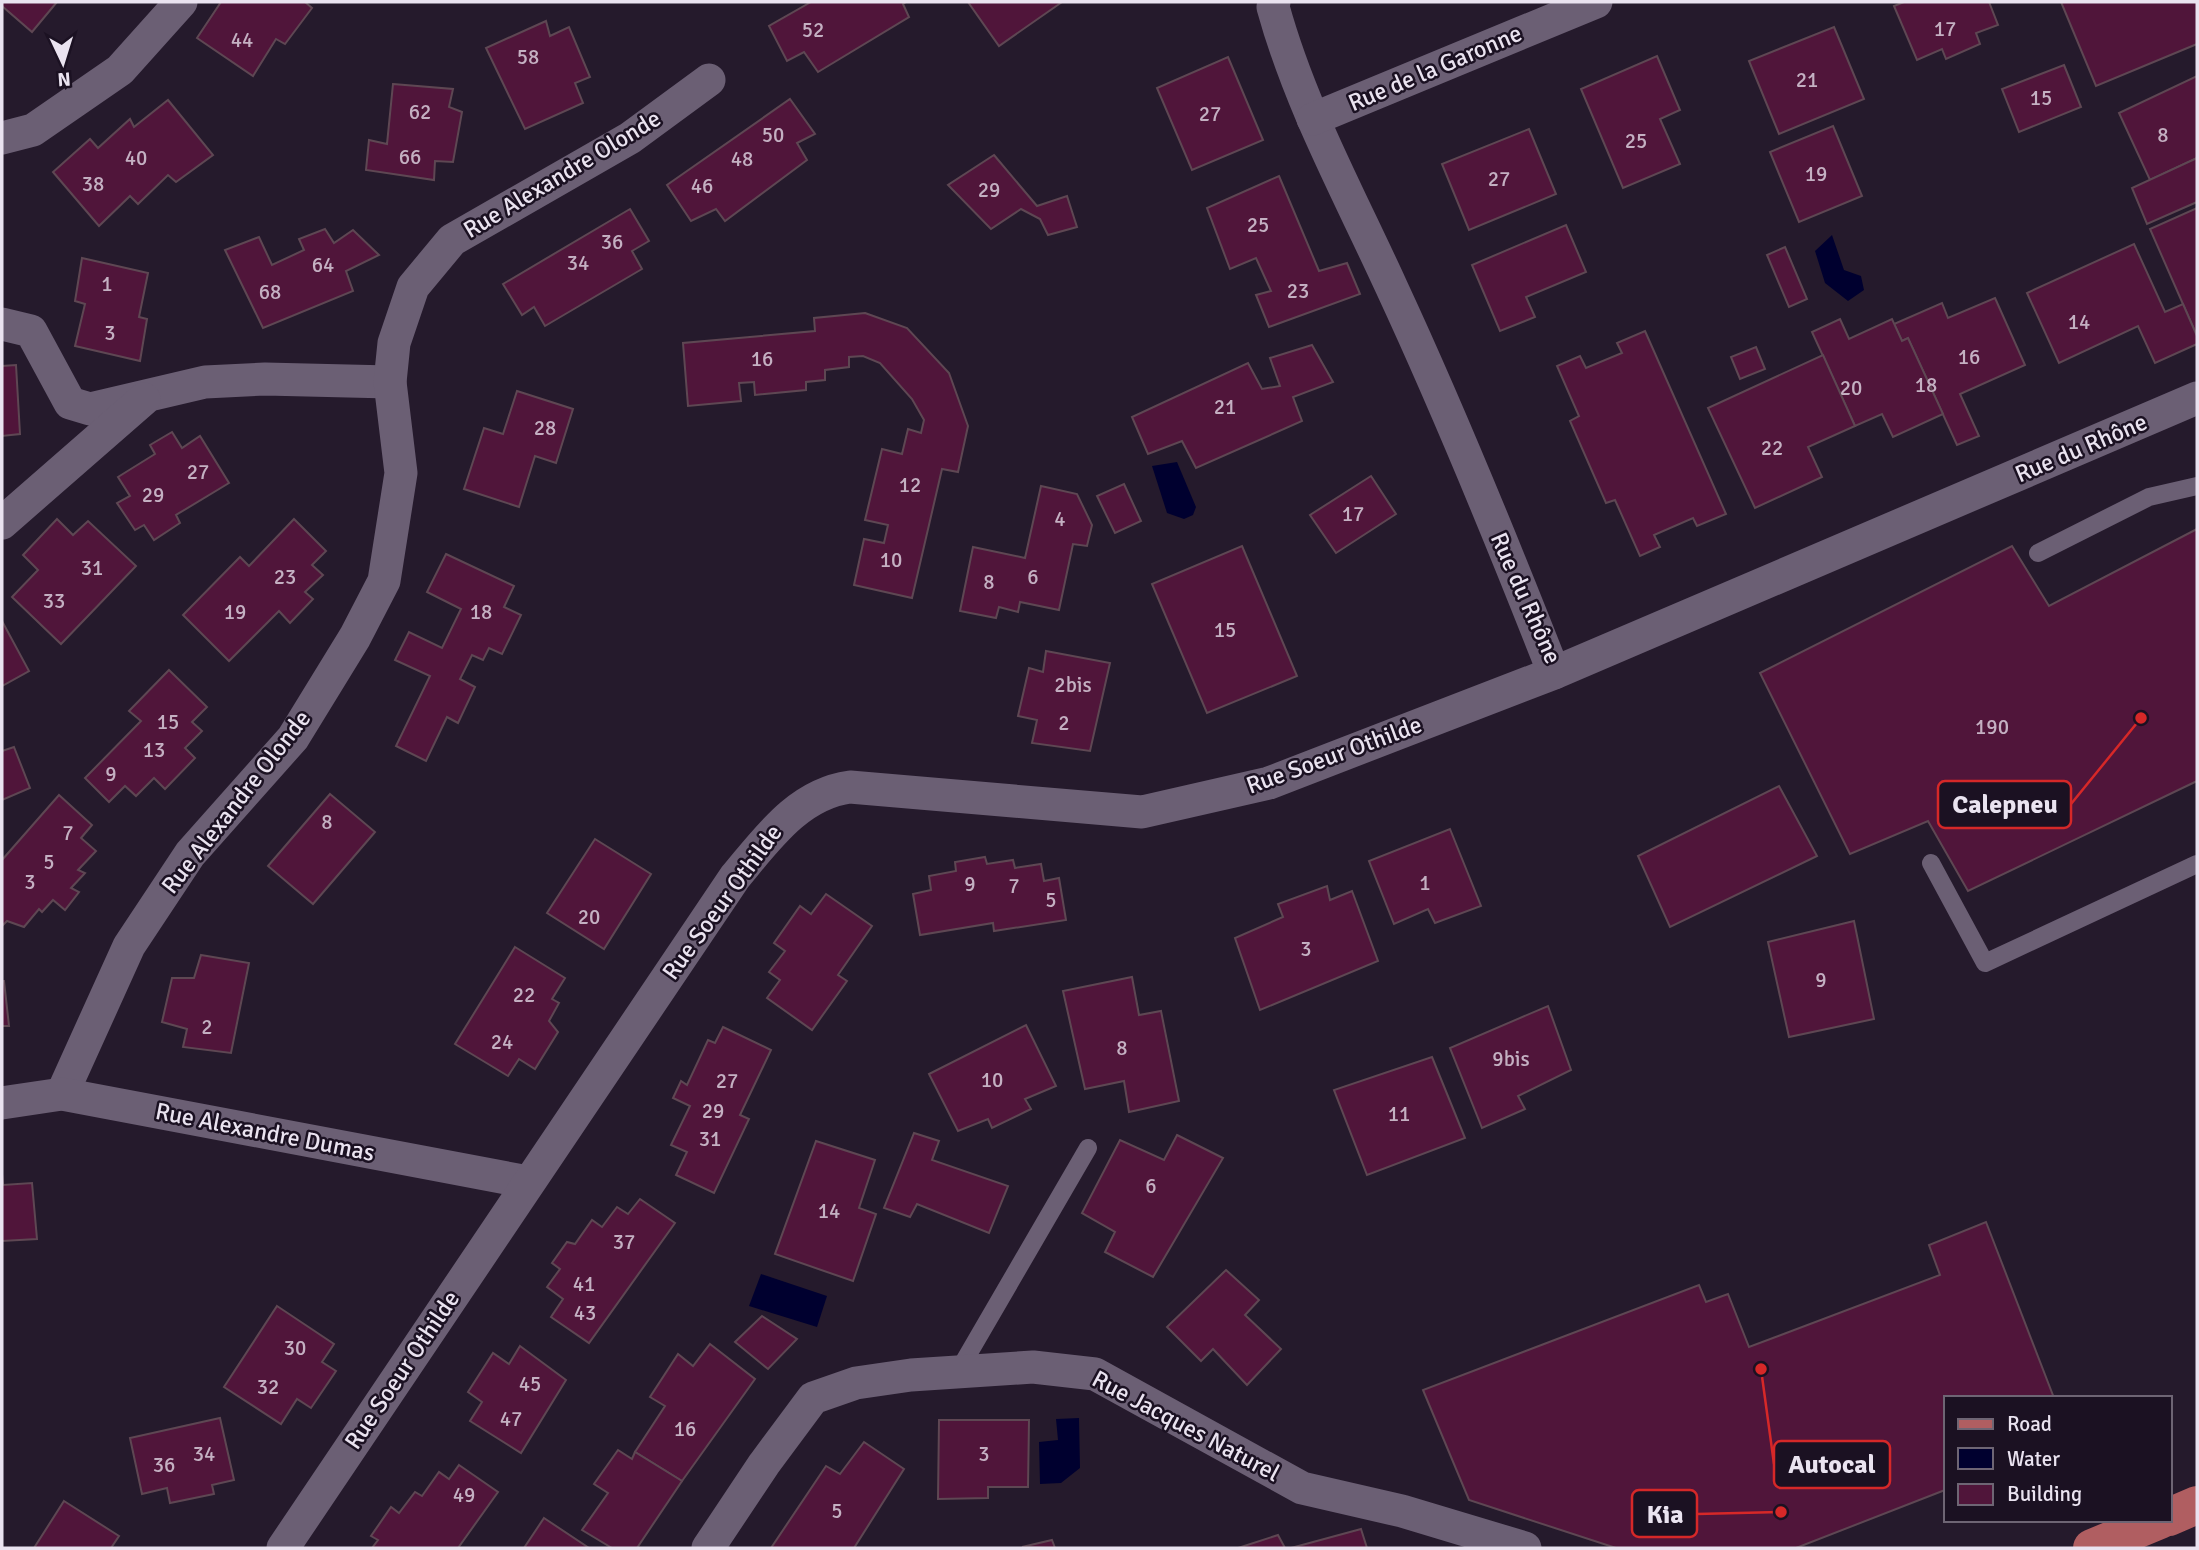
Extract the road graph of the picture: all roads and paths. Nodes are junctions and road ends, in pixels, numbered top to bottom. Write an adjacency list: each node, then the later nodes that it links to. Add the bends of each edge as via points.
1 (181, 2): 6 (street, via 120,70 33,130)
2 (1274, 2): 5 (street, Rue du Rhône, via 1287,56)
3 (1595, 2): 5 (street, Rue de la Garonne)
4 (709, 80): 8 (street, Rue Alexandre Olonde, via 630,138 452,240 413,287 394,343)
5 (1313, 119): 14 (street, Rue du Rhône, via 1393,288)
6 (2, 138)
7 (2, 324): 9 (street, via 32,331 69,403 90,409)
8 (390, 382): 9 (street, via 265,379 205,382); 17 (street, Rue Alexandre Olonde, via 401,473 384,581 293,738 190,854 129,946)
9 (151, 393): 12 (street)
10 (2197, 398): 14 (street, Rue du Rhône)
11 (2197, 486): 13 (lane, via 2149,497)
12 (2, 523)
13 (2038, 552)
14 (1554, 673): 20 (street, Rue Soeur Othilde, via 1269,783 1142,812 840,788 786,815 735,877)
15 (1931, 863): 16 (lane, via 1984,963)
16 (2197, 864)
17 (62, 1094): 18 (street, Rue Alexandre Dumas); 20 (street, Rue Alexandre Dumas)
18 (2, 1103)
19 (1088, 1148): 21 (lane)
20 (528, 1182): 25 (street, Rue Soeur Othilde)
21 (958, 1370): 26 (street, Rue Jacques Naturel, via 856,1383 813,1398); 27 (street, Rue Jacques Naturel, via 1033,1367 1096,1374 1301,1488 1402,1511)
22 (2197, 1505): 23 (main road)
23 (2171, 1516)
24 (2155, 1522): 28 (main road)
25 (283, 1548)
26 (708, 1548)
27 (1525, 1548)
28 (2092, 1548)

